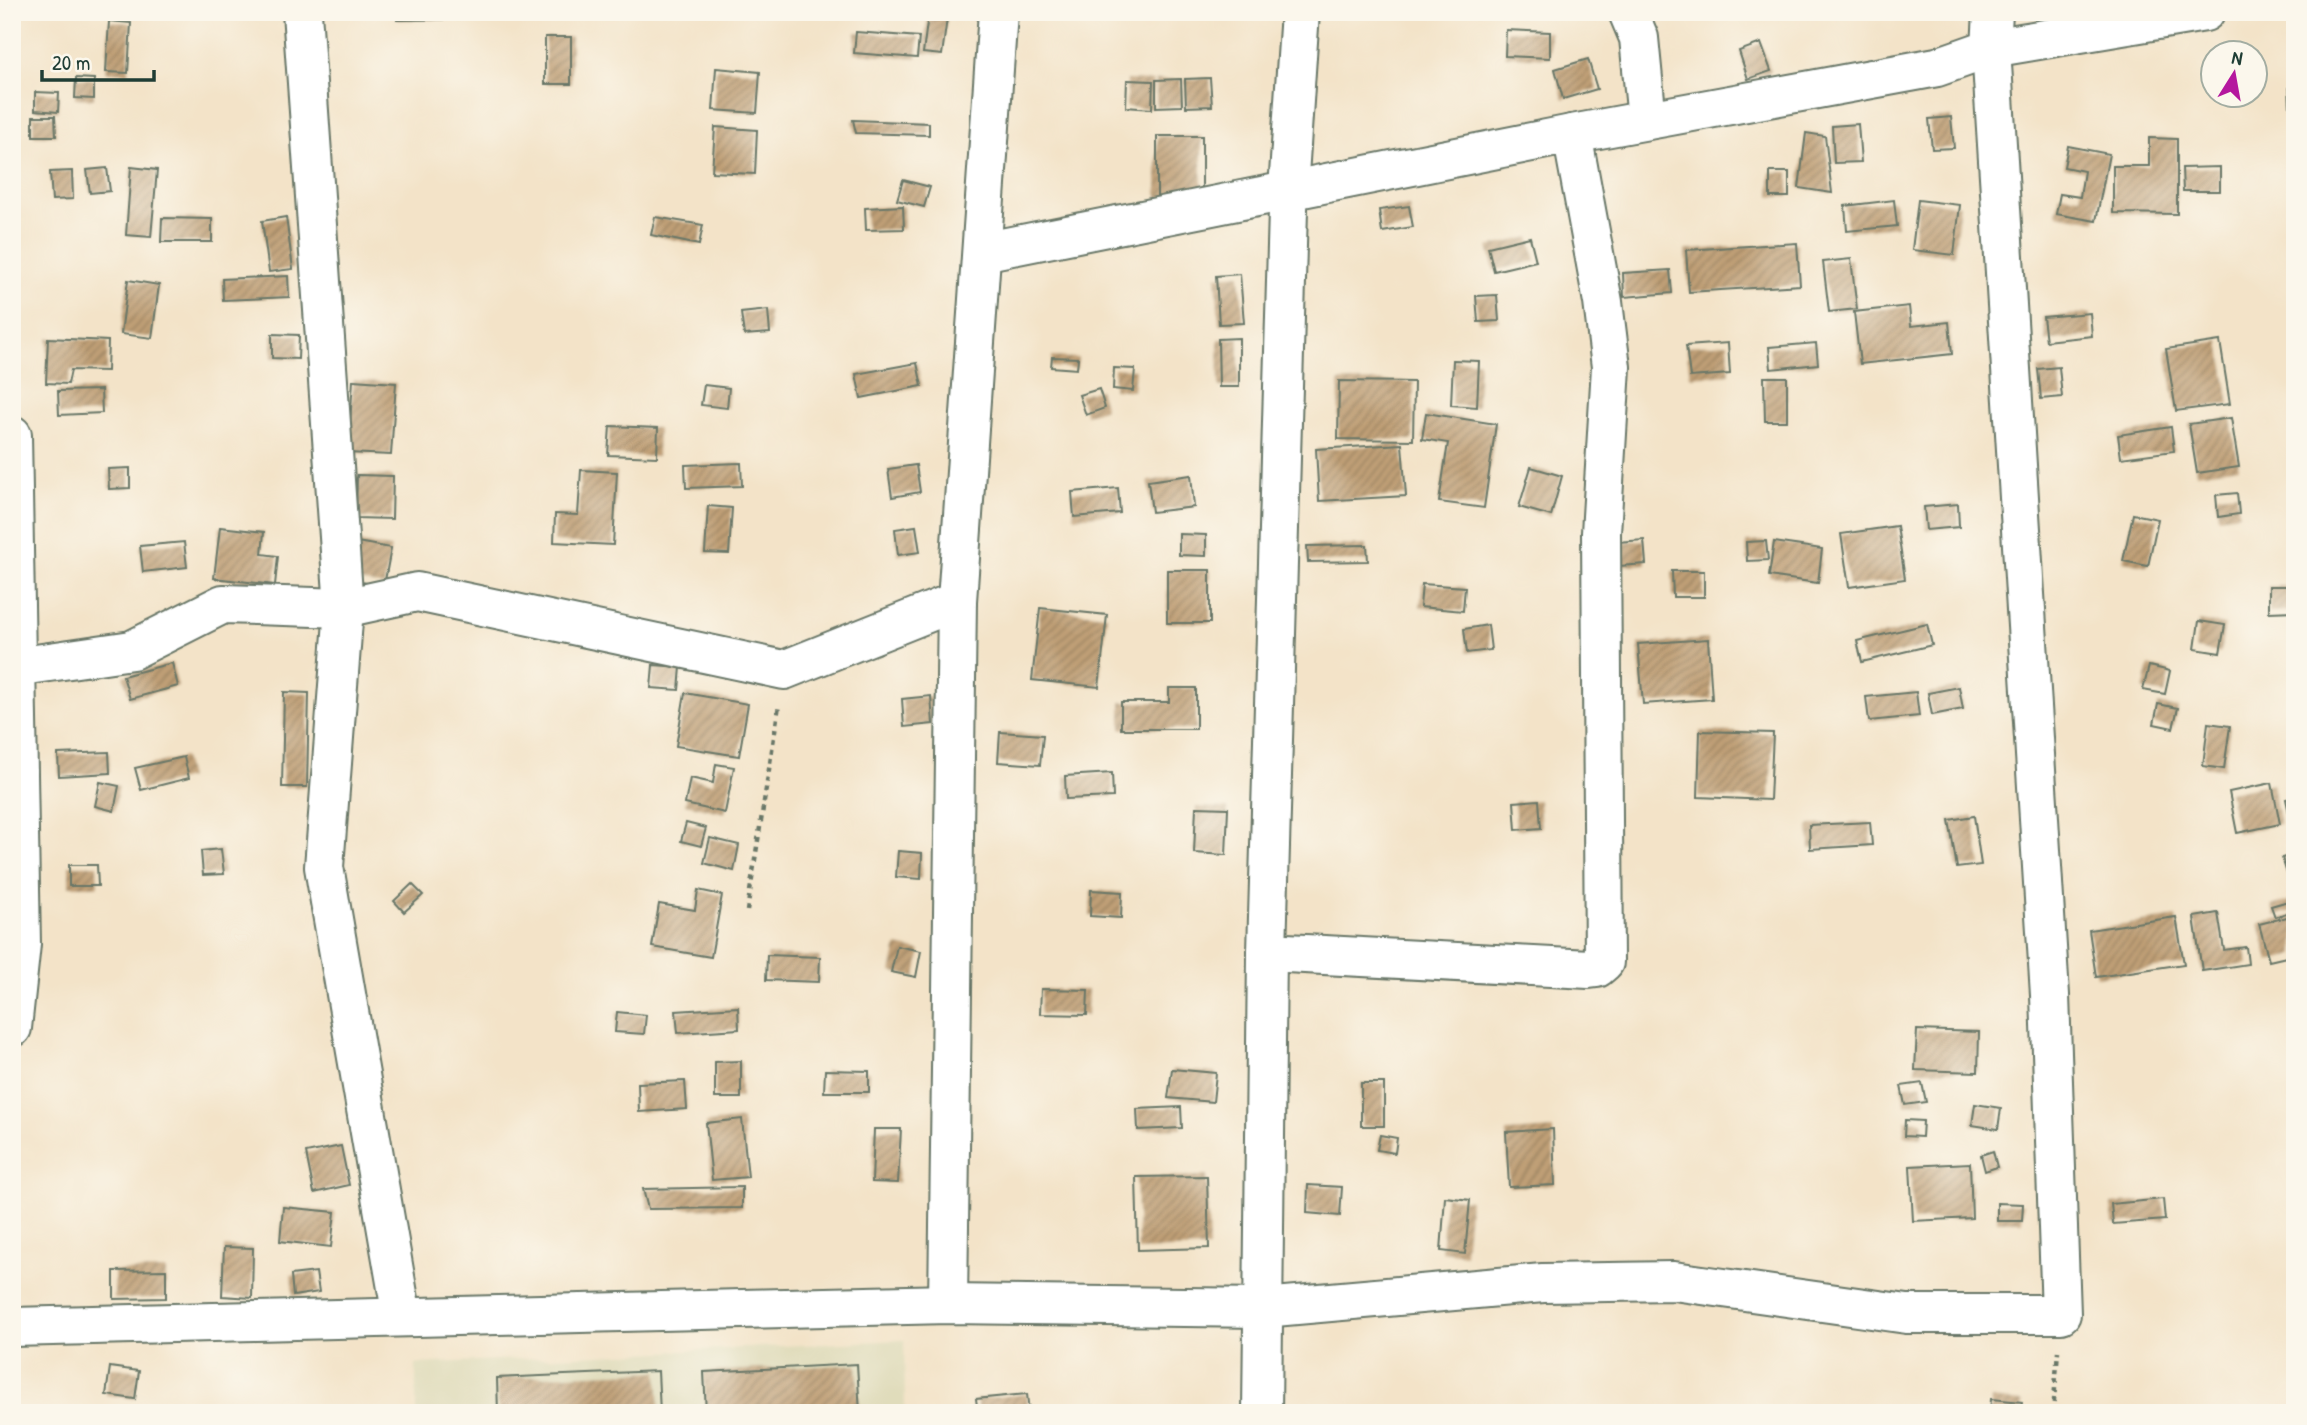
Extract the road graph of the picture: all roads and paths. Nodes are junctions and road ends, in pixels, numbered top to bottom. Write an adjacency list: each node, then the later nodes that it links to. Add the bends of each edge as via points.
1 (302, 12): 13 (street)
2 (998, 12): 10 (street)
3 (1300, 12): 9 (street)
4 (1628, 12): 7 (street, via 1639,38)
5 (2205, 12): 6 (street)
6 (1992, 30): 7 (street, via 1937,67); 22 (street, via 2045,912)
7 (1647, 120): 8 (street)
8 (1572, 134): 9 (street); 18 (street, via 1611,366 1601,533 1604,962 1589,969)
9 (1289, 190): 10 (street); 18 (street)
10 (982, 253): 12 (street)
11 (12, 435): 14 (street)
12 (957, 601): 15 (street); 20 (street)
13 (344, 608): 14 (street, via 223,604 132,650); 15 (street, via 417,592); 23 (street, via 324,867)
14 (15, 667): 16 (street)
15 (785, 670): 17 (path)
16 (14, 707): 19 (street, via 21,944)
17 (747, 911)
18 (1267, 952): 21 (street)
19 (12, 1028)
20 (948, 1304): 21 (street); 23 (street)
21 (1263, 1308): 22 (street, via 1543,1283 1674,1281 1907,1314); 25 (street)
22 (2061, 1314): 26 (path)
23 (402, 1317): 24 (street)
24 (12, 1327)
25 (1262, 1413)
26 (2053, 1413)

